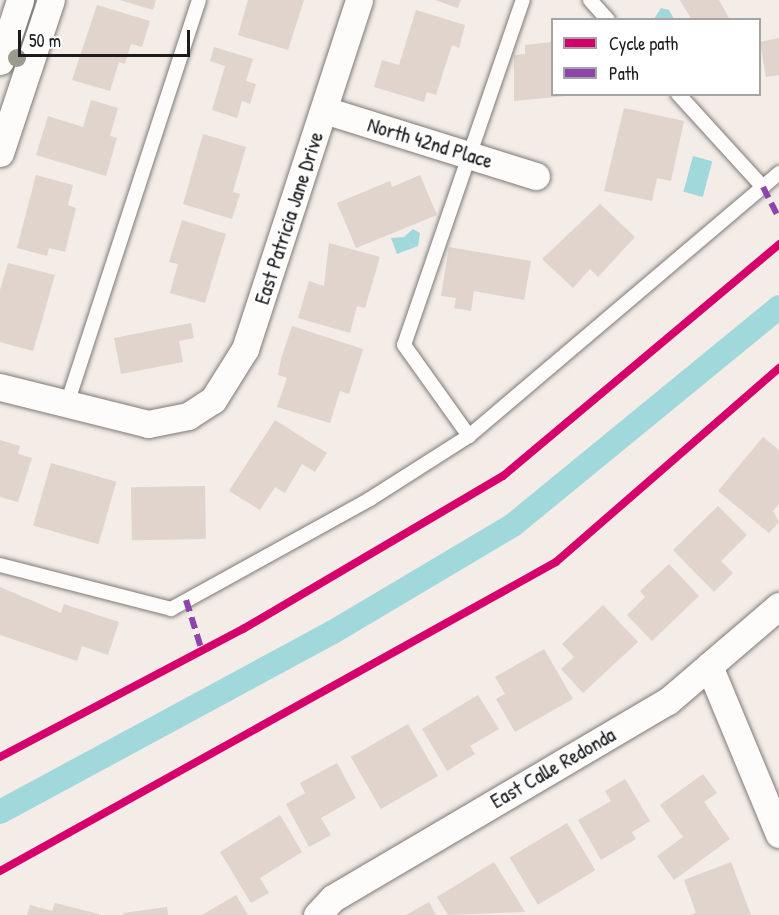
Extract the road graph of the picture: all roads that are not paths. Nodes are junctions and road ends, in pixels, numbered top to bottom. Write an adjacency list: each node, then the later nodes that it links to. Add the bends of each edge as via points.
1 (20, 0): 8 (street)
2 (51, 0): 11 (street)
3 (199, 0): 17 (lane)
4 (359, 0): 10 (street, East Patricia Jane Drive)
5 (523, 0): 12 (lane)
6 (590, 0): 7 (lane)
7 (607, 18)
8 (0, 61)
9 (680, 96): 15 (lane)
10 (324, 110): 12 (street, North 42nd Place); 17 (street, East Patricia Jane Drive, via 245,349 213,400 188,416 166,423 130,423)
11 (0, 153)
12 (470, 155): 14 (street, North 42nd Place); 18 (lane, via 404,345)
13 (779, 173): 15 (lane)
14 (536, 176)
15 (763, 187): 18 (lane)
16 (0, 387): 17 (street, East Patricia Jane Drive)
17 (66, 407)
18 (469, 436): 19 (lane, via 370,499 171,609)
19 (0, 565)
20 (779, 606): 21 (street, East Calle Redonda)
21 (709, 666): 22 (street); 23 (street, East Calle Redonda, via 668,701 333,898)
22 (779, 834)
23 (316, 915)

